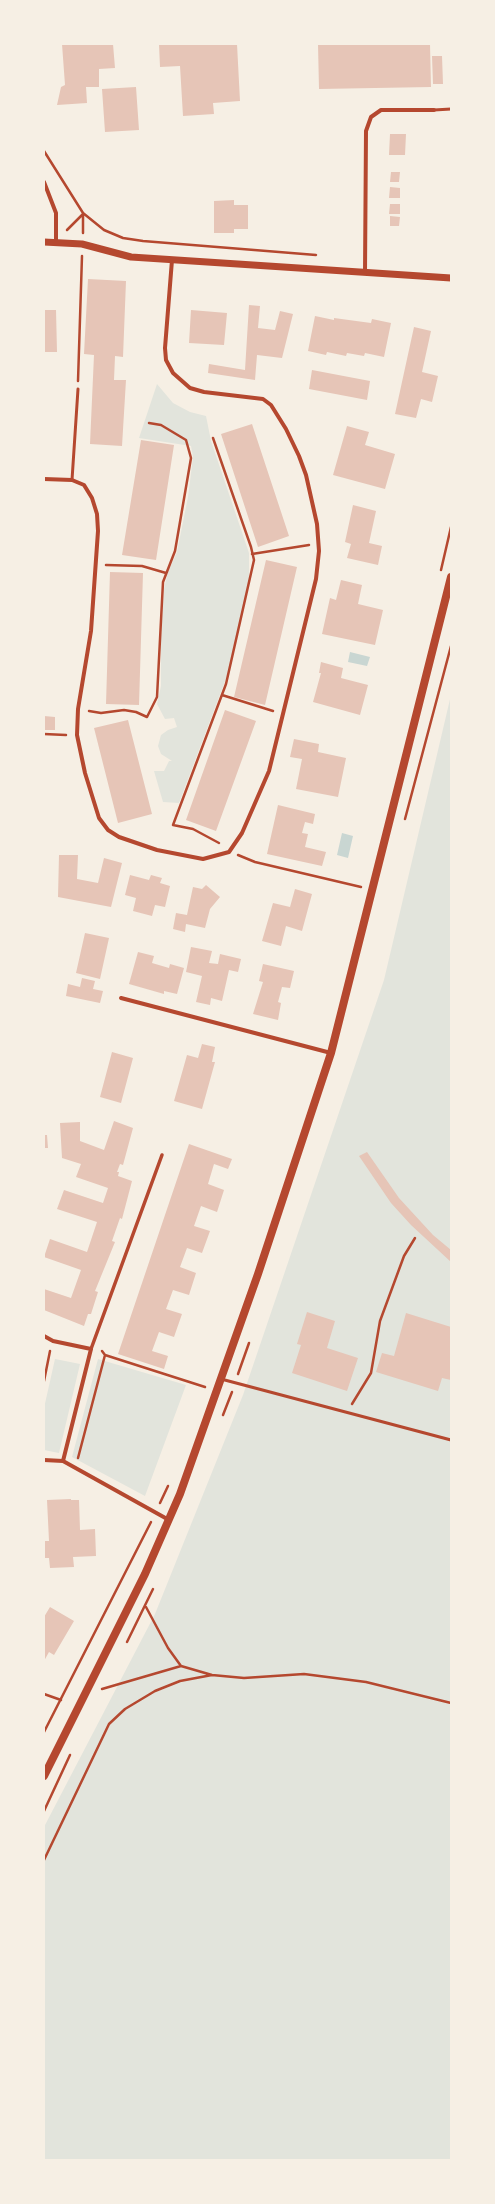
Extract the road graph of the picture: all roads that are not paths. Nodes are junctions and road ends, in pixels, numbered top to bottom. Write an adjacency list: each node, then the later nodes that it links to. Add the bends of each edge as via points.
1 (451, 109): 2 (lane)
2 (434, 110): 7 (street, via 381,110 371,117 366,131)
3 (44, 182): 5 (street, via 56,213)
4 (44, 242): 5 (street)
5 (56, 242): 6 (street, via 82,244 131,257)
6 (172, 260): 7 (street); 11 (street, via 165,348 166,360 173,373 190,388 263,399 271,405 286,428 306,475 317,524 316,579 270,771 242,833 229,852 203,859 157,850 119,837 108,830 93,804 77,735 78,709 88,654 98,531 97,514 84,485)
7 (365, 272): 8 (street)
8 (451, 278)
9 (78, 389): 11 (lane)
10 (44, 479): 11 (street)
11 (72, 480)
12 (451, 577): 14 (main road)
13 (121, 998): 14 (street)
14 (331, 1053): 18 (main road)
15 (162, 1155): 17 (street)
16 (44, 1336): 17 (street, via 53,1341)
17 (91, 1349): 21 (street)
18 (221, 1378): 19 (lane); 22 (main road)
19 (451, 1440)
20 (44, 1460): 21 (street)
21 (63, 1461): 22 (street)
22 (169, 1520): 23 (main road, via 145,1574)
23 (44, 1776)

